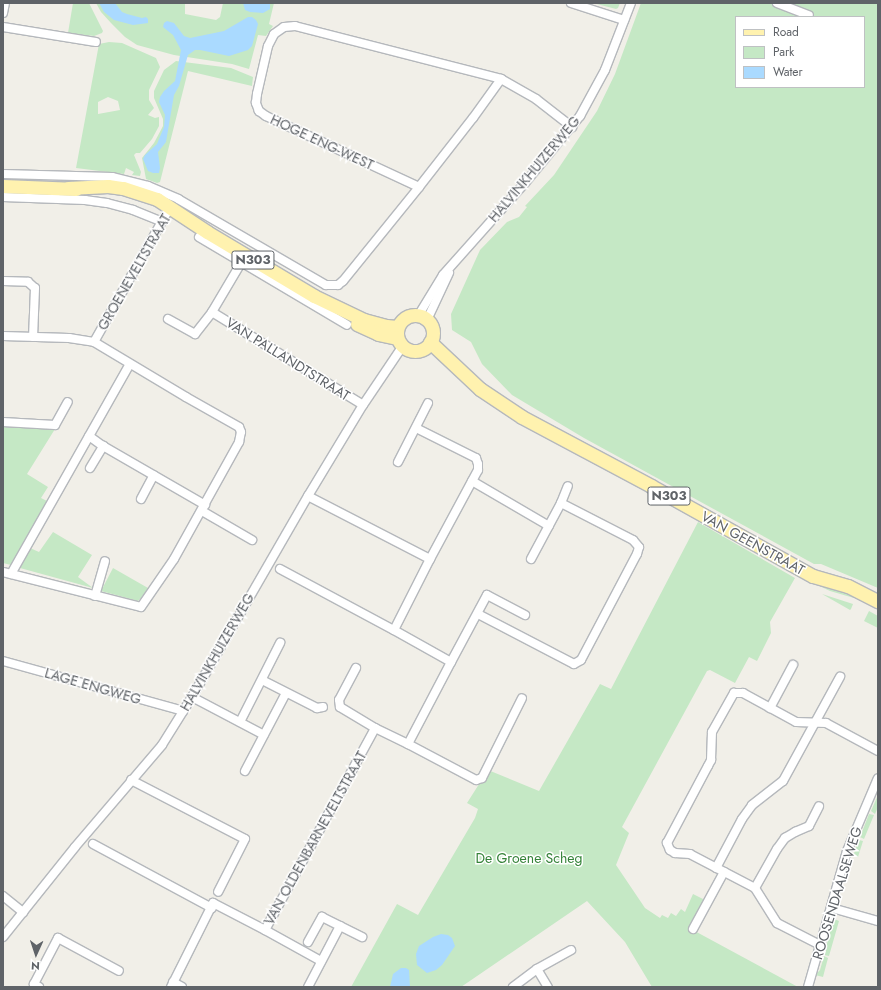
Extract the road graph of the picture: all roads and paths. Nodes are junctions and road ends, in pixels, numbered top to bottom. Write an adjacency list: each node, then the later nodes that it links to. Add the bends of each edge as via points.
1 (5, 3): 5 (street)
2 (571, 3): 7 (street)
3 (630, 3): 7 (street, HALVINKHUIZERWEG)
4 (777, 3): 6 (street)
5 (3, 13)
6 (809, 15)
7 (624, 20): 11 (street, HALVINKHUIZERWEG, via 606,70)
8 (3, 27): 9 (street)
9 (96, 42)
10 (501, 79): 11 (street, HOGE ENG-WEST, via 536,99); 14 (street); 14 (street, HOGE ENG-WEST, via 295,26 284,27 274,34 268,46 257,94 256,103 259,111)
11 (572, 127): 21 (street, HALVINKHUIZERWEG, via 455,262)
12 (3, 174): 14 (street, via 112,177 156,188 326,285 338,285 343,282)
13 (3, 186): 16 (main road, N303, via 123,188 157,200)
14 (419, 187)
15 (3, 198): 16 (street, via 84,200)
16 (167, 214): 18 (main road, N303, via 192,223); 27 (street, GROENEVELTSTRAAT)
17 (199, 237): 18 (street)
18 (243, 259): 20 (street, VAN PALLANDTSTRAAT); 23 (street); 26 (main road, N303, via 314,296 368,331)
19 (3, 281): 25 (street, via 28,282 33,285)
20 (212, 312): 22 (street, VAN PALLANDTSTRAAT, via 195,334); 32 (street, VAN PALLANDTSTRAAT)
21 (422, 318): 26 (main road, via 405,318); 28 (main road, via 433,332)
22 (168, 319)
23 (346, 325)
24 (3, 336): 25 (street)
25 (33, 337): 27 (street)
26 (399, 337): 28 (main road, N303, via 408,351 416,352); 32 (street, HALVINKHUIZERWEG)
27 (94, 342): 29 (street, GROENEVELTSTRAAT)
28 (428, 345): 54 (main road, VAN GEENSTRAAT / N303, via 440,360 522,417 813,576 848,586)
29 (130, 364): 35 (street, GROENEVELTSTRAAT); 45 (street, GROENEVELTSTRAAT, via 239,427 239,442)
30 (68, 402): 33 (street, via 55,425)
31 (428, 403): 34 (street)
32 (363, 405): 42 (street, HALVINKHUIZERWEG)
33 (3, 422)
34 (416, 428): 37 (street); 40 (street, via 476,458 478,470)
35 (89, 436): 36 (street); 52 (street, GROENEVELTSTRAAT)
36 (103, 446): 38 (street); 39 (street)
37 (398, 462)
38 (90, 468)
39 (154, 475): 43 (street); 45 (street)
40 (472, 481): 46 (street); 48 (street)
41 (568, 486): 44 (street)
42 (308, 496): 48 (street); 66 (street, HALVINKHUIZERWEG)
43 (141, 498)
44 (561, 503): 46 (street); 55 (street, via 633,540 639,547 581,660 574,664)
45 (203, 508): 47 (street); 53 (street, GROENEVELTSTRAAT, via 174,559 141,607)
46 (549, 526): 49 (street)
47 (252, 540)
48 (430, 559): 57 (street)
49 (531, 559)
50 (105, 561): 53 (street)
51 (280, 569): 57 (street)
52 (7, 573): 53 (street, GROENEVELTSTRAAT)
53 (95, 596)
54 (878, 601)
55 (478, 614): 56 (street, via 487,596); 60 (street)
56 (525, 615)
57 (394, 630): 60 (street)
58 (280, 643): 64 (street)
59 (3, 661): 70 (street, LAGE ENGWEG)
60 (451, 662): 75 (street)
61 (793, 665): 69 (street)
62 (356, 668): 73 (street, via 336,705)
63 (840, 677): 71 (street)
64 (262, 680): 65 (street); 72 (street)
65 (286, 693): 68 (street, via 317,708); 74 (street)
66 (192, 697): 70 (street, HALVINKHUIZERWEG); 72 (street)
67 (522, 698): 75 (street, via 482,778 476,780)
68 (323, 707)
69 (770, 708): 71 (street, via 796,722); 82 (street, via 743,693 734,693 730,696 712,732 711,760 669,839 670,850 690,854)
70 (183, 711): 79 (street, HALVINKHUIZERWEG, via 162,745)
71 (815, 721): 76 (street, via 826,722); 82 (street, via 783,781 752,804)
72 (240, 722): 74 (street)
73 (375, 728): 75 (street); 93 (street, VAN OLDENBARNEVELTSTRAAT)
74 (264, 735): 77 (street)
75 (408, 744)
76 (878, 751)
77 (245, 771)
78 (878, 778): 88 (street, ROOSENDAALSEWEG, via 853,836)
79 (131, 780): 85 (street, via 245,839); 89 (street, HALVINKHUIZERWEG)
80 (819, 806): 84 (street, via 809,826 785,838)
81 (93, 844): 87 (street)
82 (716, 868): 83 (street)
83 (724, 872): 84 (street); 92 (street)
84 (755, 888): 97 (street, via 777,923)
85 (218, 892)
86 (3, 896): 89 (street)
87 (212, 908): 93 (street, VAN OLDENBARNEVELTSTRAAT, via 214,903); 102 (street)
88 (832, 908): 90 (street); 97 (street, ROOSENDAALSEWEG)
89 (23, 912): 94 (street, HALVINKHUIZERWEG)
90 (878, 921)
91 (340, 926): 95 (street); 96 (street, via 322,917); 99 (street)
92 (693, 929)
93 (265, 930): 99 (street)
94 (3, 937)
95 (362, 937)
96 (308, 942)
97 (820, 946): 108 (street, ROOSENDAALSEWEG)
98 (571, 950): 100 (street)
99 (321, 961): 105 (street)
100 (537, 969): 106 (street); 107 (street)
101 (119, 971): 103 (street, via 58,938 34,984)
102 (172, 985): 104 (street)
103 (39, 987)
104 (182, 987)
105 (308, 987)
106 (513, 987)
107 (548, 987)
108 (808, 987)

